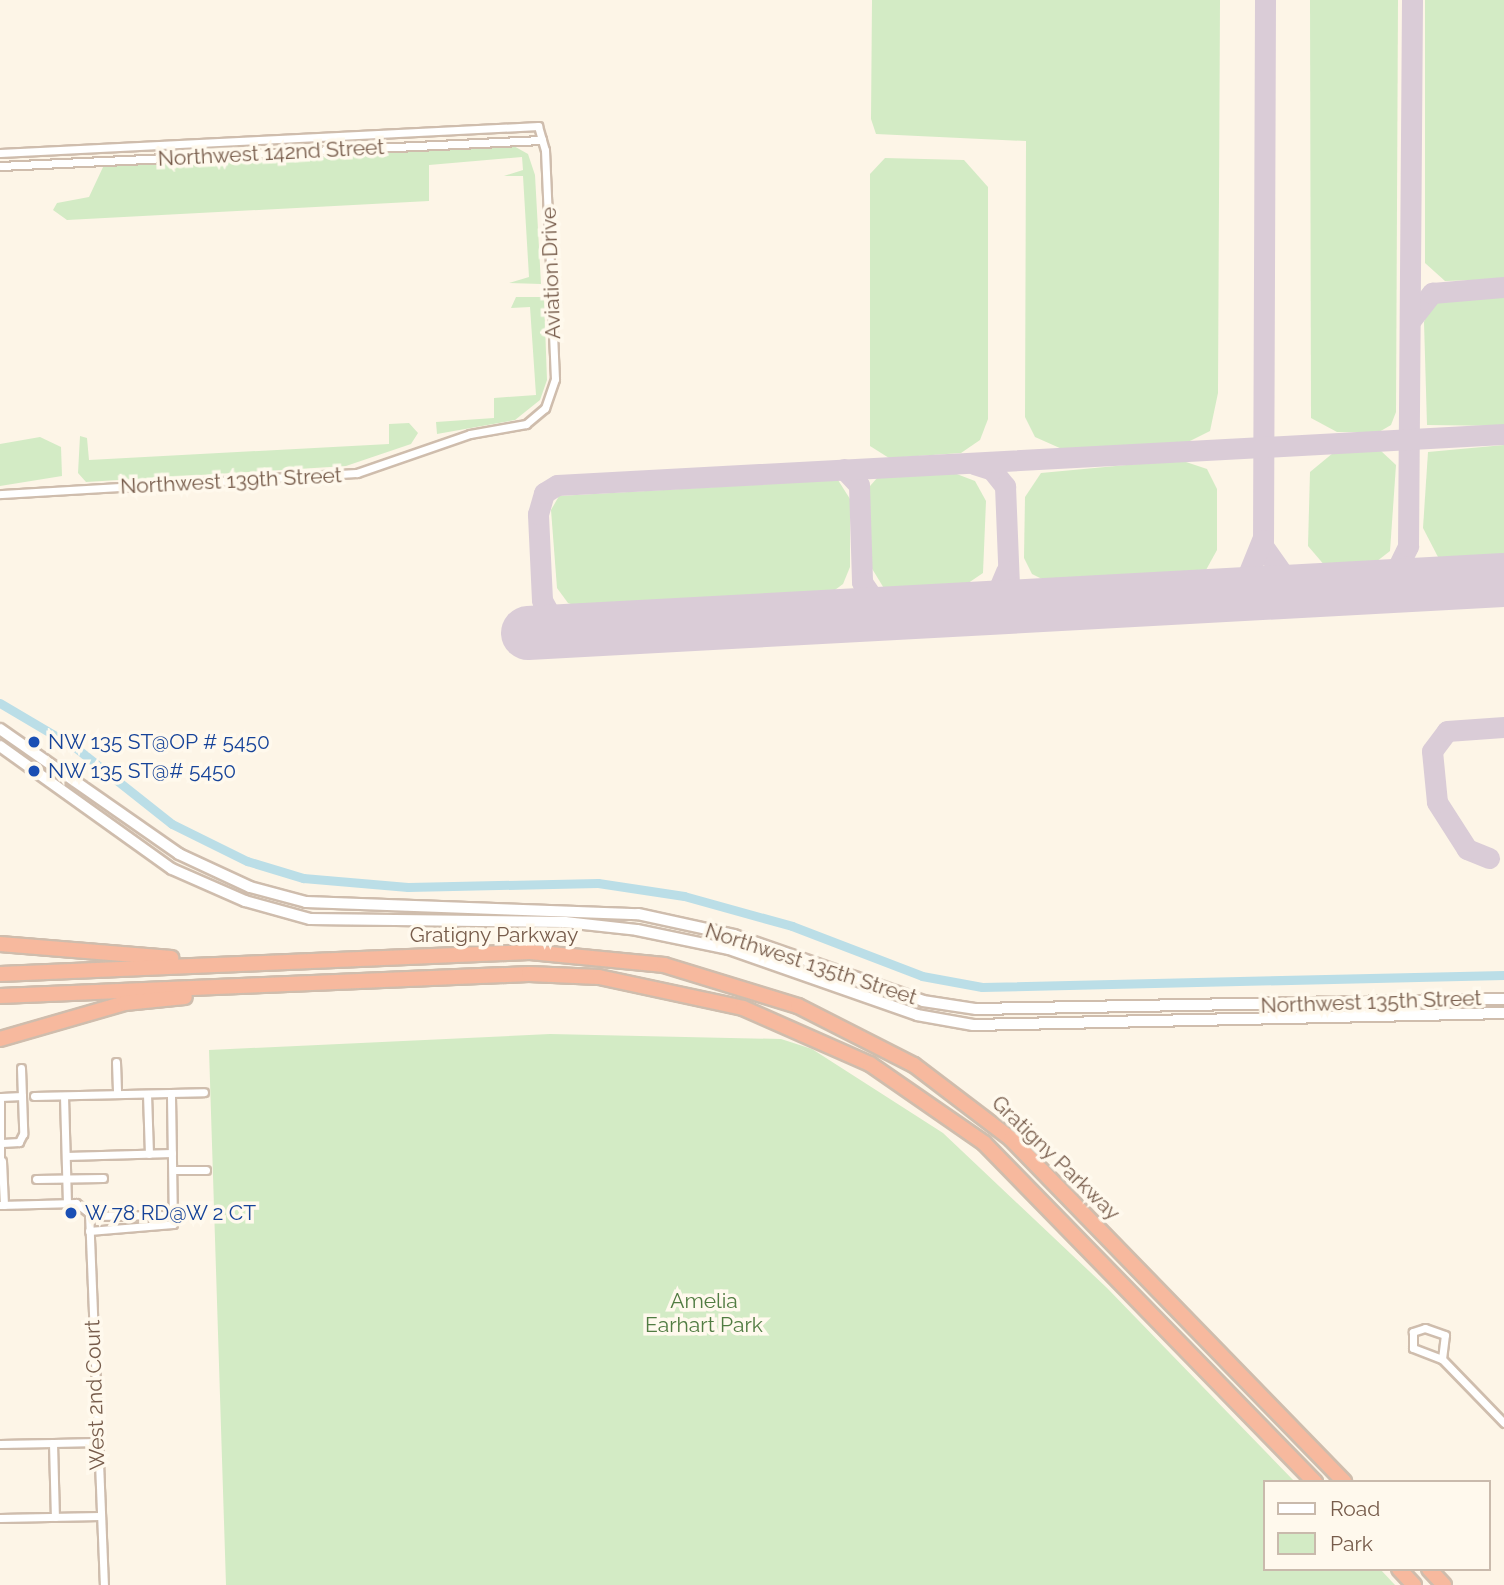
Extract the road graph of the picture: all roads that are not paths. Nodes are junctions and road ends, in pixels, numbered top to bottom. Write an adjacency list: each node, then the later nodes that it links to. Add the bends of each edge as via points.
1 (538, 126): 2 (street, Aviation Drive); 3 (street, Northwest 142nd Street)
2 (542, 140): 4 (street, Northwest 142nd Street); 5 (street, Aviation Drive, via 555,379)
3 (0, 153)
4 (0, 166)
5 (537, 417): 6 (street, Northwest 139th Street, via 348,475)
6 (0, 494)
7 (0, 729): 15 (main road, Northwest 135th Street, via 179,854 282,897 361,908 531,905 638,914 734,935 923,1001 976,1009)
8 (0, 746): 17 (main road, Northwest 135th Street, via 172,869 277,911 367,924 530,921 637,930 729,949 917,1015 973,1025)
9 (0, 944): 10 (highway)
10 (224, 962): 11 (highway, Gratigny Parkway); 53 (highway, Gratigny Parkway, via 530,952 600,956 736,984 849,1029 914,1065 1011,1139)
11 (0, 974)
12 (257, 987): 13 (highway, Gratigny Parkway); 18 (highway, via 125,1003); 52 (highway, Gratigny Parkway, via 529,974 599,976 681,991 815,1036 934,1104 984,1143)
13 (0, 996)
14 (1504, 999): 15 (main road, Northwest 135th Street)
15 (1205, 1007): 17 (main road)
16 (1504, 1013): 17 (main road, Northwest 135th Street)
17 (1205, 1022)
18 (0, 1039)
19 (116, 1062): 23 (street)
20 (21, 1068): 25 (street)
21 (204, 1092): 22 (street)
22 (171, 1093): 24 (street); 30 (street)
23 (117, 1094): 24 (street); 27 (street)
24 (147, 1094): 31 (street)
25 (22, 1096): 28 (street); 29 (street, via 22,1140)
26 (34, 1096): 27 (street)
27 (64, 1096): 32 (street)
28 (0, 1097): 29 (street)
29 (2, 1143): 33 (street)
30 (172, 1153): 31 (street); 34 (street)
31 (149, 1154): 32 (street)
32 (66, 1156): 37 (street)
33 (1, 1162): 39 (street)
34 (173, 1170): 35 (street); 42 (street)
35 (206, 1170)
36 (103, 1178): 37 (street)
37 (66, 1179): 38 (street); 40 (street)
38 (36, 1180)
39 (1, 1186): 41 (street)
40 (66, 1202): 41 (street); 43 (street, West 2nd Court, via 85,1207)
41 (2, 1205)
42 (174, 1215): 44 (street); 45 (street, via 170,1227)
43 (89, 1216): 44 (street); 46 (street, West 2nd Court)
44 (110, 1216): 45 (street)
45 (110, 1230): 46 (street)
46 (89, 1231): 49 (street, West 2nd Court)
47 (1442, 1359): 47 (street, via 1445,1335 1425,1328 1413,1332 1413,1348); 48 (street)
48 (1504, 1423)
49 (97, 1442): 50 (street); 54 (street, West 2nd Court)
50 (53, 1443): 51 (street); 55 (street)
51 (0, 1444)
52 (1313, 1480)
53 (1342, 1480)
54 (100, 1516): 55 (street); 59 (street, West 2nd Court)
55 (55, 1517): 56 (street)
56 (0, 1518)
57 (1401, 1571): 60 (highway)
58 (1431, 1571): 61 (highway)
59 (104, 1585)
60 (1414, 1585)
61 (1444, 1585)

